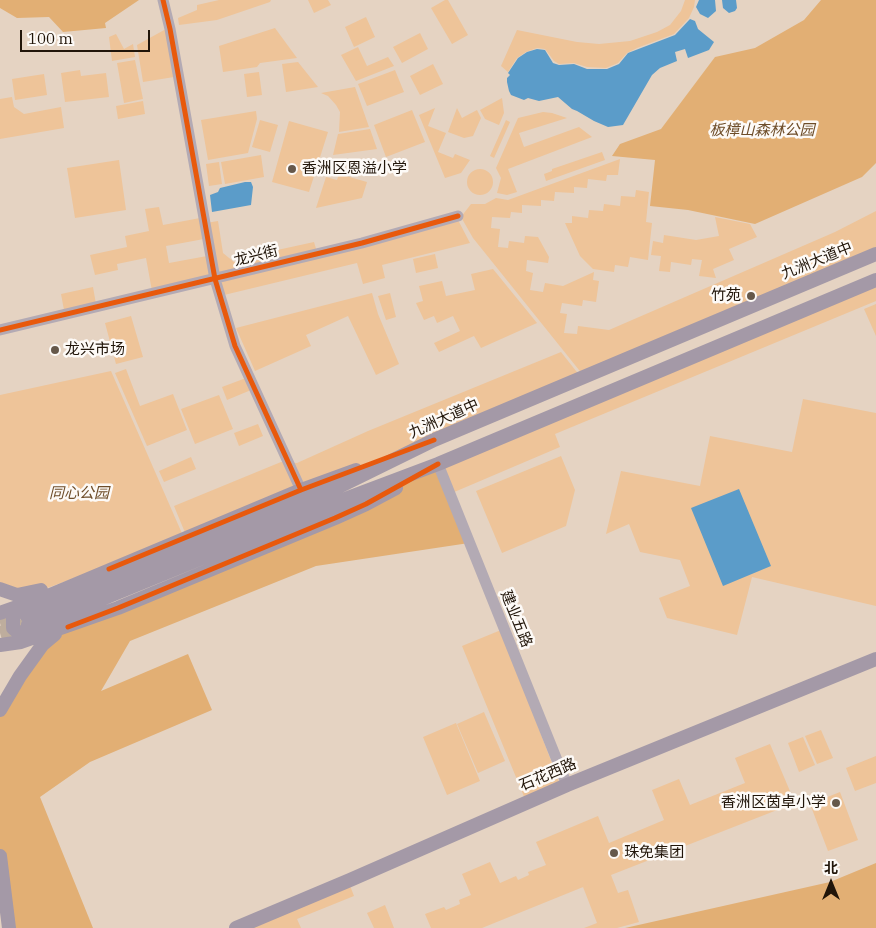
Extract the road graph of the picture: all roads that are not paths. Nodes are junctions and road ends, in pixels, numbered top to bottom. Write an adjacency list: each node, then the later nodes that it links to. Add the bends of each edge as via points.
1 (163, 0): 4 (street)
2 (458, 216): 4 (street, 龙兴街)
3 (876, 254): 7 (main road, 九洲大道中)
4 (215, 279): 6 (street, 龙兴街); 9 (street, via 235,346)
5 (876, 280): 8 (main road)
6 (0, 330)
7 (434, 440): 9 (main road); 13 (main road, 九洲大道中, via 318,497 106,586)
8 (438, 464): 13 (main road, via 75,610); 14 (main road, via 366,504); 19 (street, 建业五路)
9 (301, 490): 10 (main road)
10 (109, 569): 11 (main road, via 27,594 18,595); 13 (main road)
11 (0, 589)
12 (0, 613): 13 (main road)
13 (24, 615): 15 (main road, via 13,616 14,628 21,635)
14 (68, 627): 15 (main road); 18 (main road, via 43,644)
15 (37, 637): 16 (main road)
16 (0, 645)
17 (876, 659): 19 (main road, 石花西路)
18 (0, 710)
19 (567, 785): 22 (main road, 石花西路)
20 (0, 856): 21 (main road)
21 (9, 928)
22 (236, 928)

